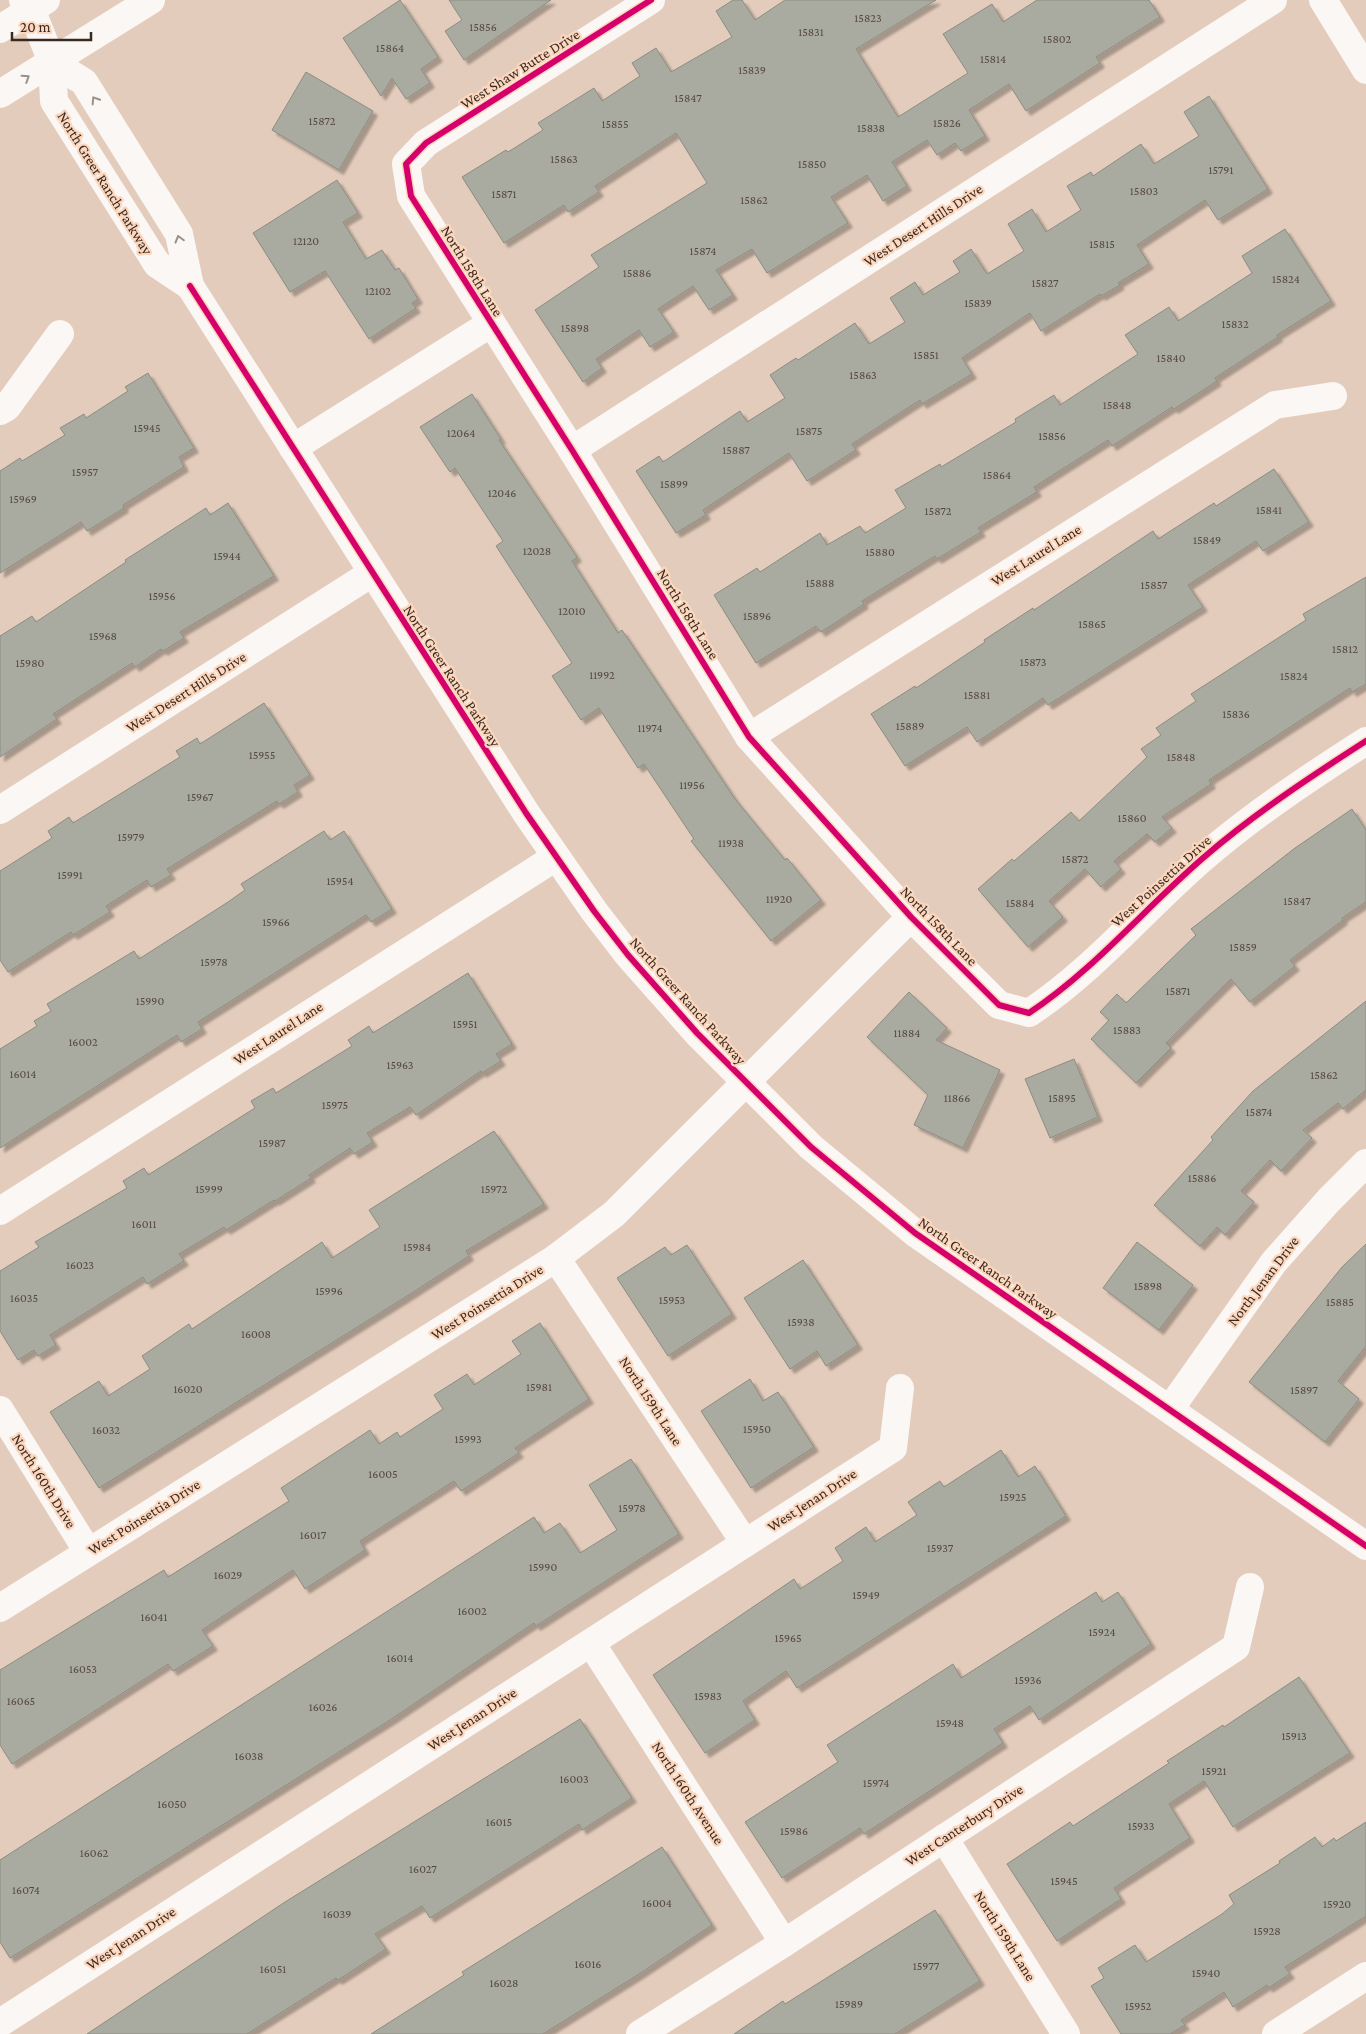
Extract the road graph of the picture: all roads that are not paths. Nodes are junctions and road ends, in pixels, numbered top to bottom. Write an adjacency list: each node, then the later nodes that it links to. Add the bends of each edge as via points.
1 (151, 0): 7 (street)
2 (651, 0): 10 (street, West Shaw Butte Drive, via 426,143)
3 (1273, 0): 17 (street, West Desert Hills Drive)
4 (1323, 0): 8 (street)
5 (33, 4): 6 (street); 7 (street, North Greer Ranch Parkway)
6 (0, 29)
7 (52, 62): 9 (street, one-way to 7); 11 (street, North Greer Ranch Parkway, one-way to 7, via 179,234 84,82); 11 (street, North Greer Ranch Parkway, via 54,101 157,264)
8 (1366, 70)
9 (0, 94)
10 (406, 164): 12 (street, North 158th Lane, via 411,196)
11 (190, 286): 16 (street, North Greer Ranch Parkway)
12 (490, 324): 16 (street); 17 (street, North 158th Lane)
13 (60, 334): 15 (street, via 7,407)
14 (1332, 396): 19 (street, West Laurel Lane, via 1275,405)
15 (0, 411)
16 (293, 448): 18 (street, North Greer Ranch Parkway)
17 (572, 450): 19 (street, North 158th Lane)
18 (372, 573): 21 (street, West Desert Hills Drive); 22 (street, North Greer Ranch Parkway)
19 (749, 737): 23 (street, North 158th Lane)
20 (1366, 741): 24 (street, West Poinsettia Drive, via 1275,800 1203,858 1060,993)
21 (0, 810)
22 (556, 856): 25 (street, North Greer Ranch Parkway, via 628,955); 27 (street, West Laurel Lane)
23 (911, 917): 24 (street, North 158th Lane, via 999,1005); 25 (street, West Poinsettia Drive)
24 (1028, 1014)
25 (746, 1084): 28 (street, West Poinsettia Drive, via 614,1214); 30 (street, North Greer Ranch Parkway, via 811,1147 915,1233)
26 (1366, 1162): 30 (street, North Jenan Drive, via 1274,1262)
27 (0, 1211)
28 (556, 1258): 32 (street, North 159th Lane); 34 (street, West Poinsettia Drive)
29 (900, 1388): 32 (street, West Jenan Drive, via 893,1448)
30 (1170, 1409): 33 (street, North Greer Ranch Parkway)
31 (0, 1410): 34 (street, North 160th Drive)
32 (745, 1544): 37 (street, West Jenan Drive)
33 (1366, 1546)
34 (88, 1552): 36 (street, West Poinsettia Drive)
35 (1250, 1587): 38 (street, West Canterbury Drive, via 1236,1647)
36 (0, 1608)
37 (591, 1643): 39 (street, North 160th Avenue); 41 (street, West Jenan Drive)
38 (944, 1838): 39 (street, West Canterbury Drive); 43 (street, North 159th Lane)
39 (784, 1943): 42 (street, West Canterbury Drive)
40 (1366, 1976): 44 (street)
41 (0, 2023)
42 (640, 2034)
43 (1066, 2034)
44 (1276, 2034)

